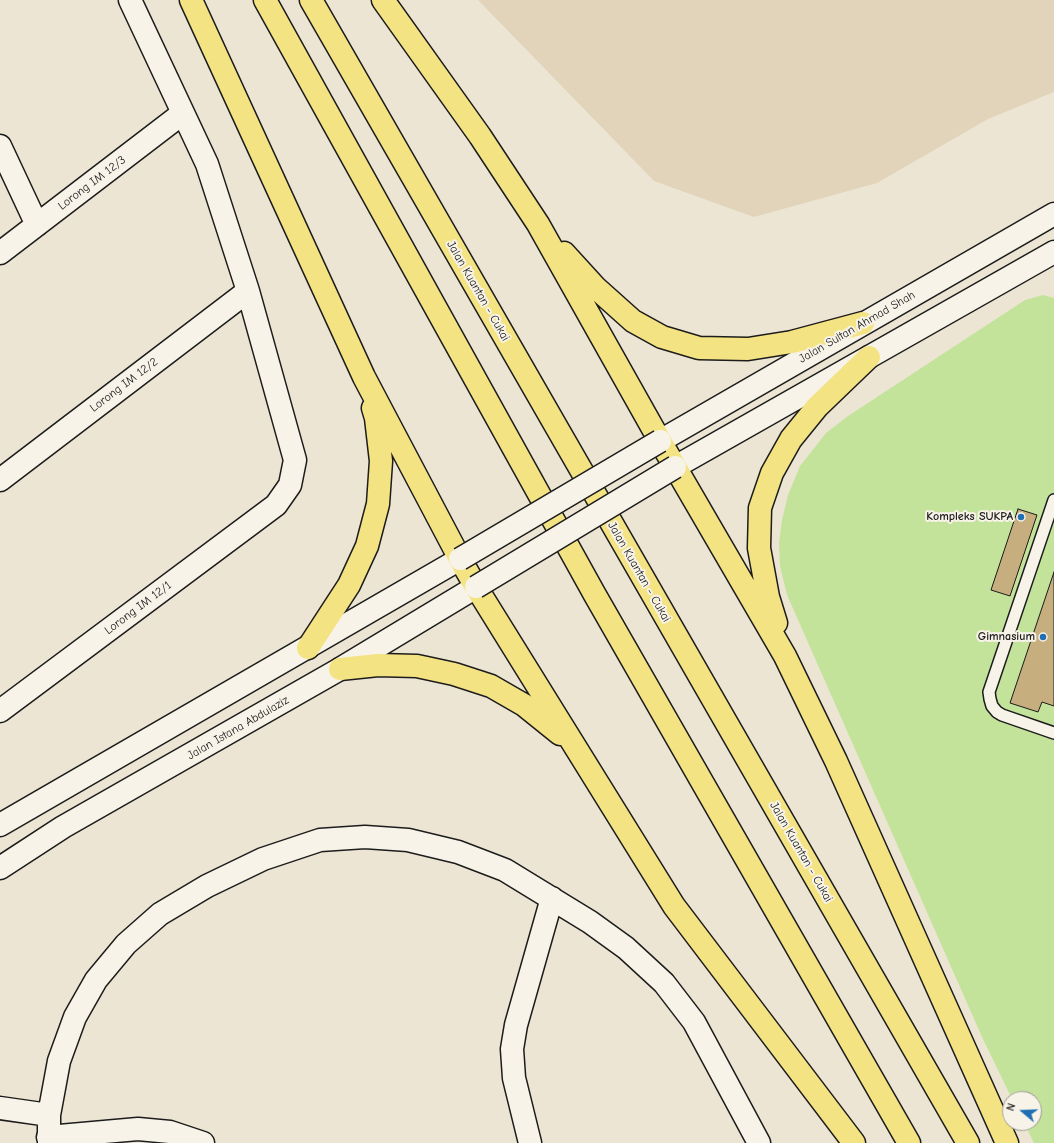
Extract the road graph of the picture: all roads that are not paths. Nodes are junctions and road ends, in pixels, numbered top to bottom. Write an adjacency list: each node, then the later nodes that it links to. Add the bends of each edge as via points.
1 (130, 0): 6 (street, Lorong IM 12/1)
2 (191, 0): 16 (highway)
3 (265, 0): 39 (highway, via 595,595)
4 (311, 0): 40 (highway, Jalan Kuantan - Cukai)
5 (383, 0): 9 (highway, via 480,136)
6 (183, 113): 10 (street, Lorong IM 12/3); 13 (street, Lorong IM 12/1, via 207,164)
7 (0, 146): 10 (street)
8 (1054, 214): 14 (street, Jalan Sultan Ahmad Shah)
9 (538, 224): 14 (highway, via 595,287 633,321 662,336 699,348 748,349 792,342); 17 (highway)
10 (38, 225): 12 (street, Lorong IM 12/3)
11 (1054, 252): 15 (street)
12 (0, 253)
13 (248, 291): 19 (street, Lorong IM 12/2); 26 (street, Lorong IM 12/1, via 295,460 290,485 276,505)
14 (863, 323): 17 (street, Jalan Sultan Ahmad Shah)
15 (870, 357): 18 (street); 24 (highway, via 817,407 791,439 772,473 760,508 759,548 768,597)
16 (364, 377): 21 (highway); 23 (highway, via 376,418 381,461 378,504 367,546 349,585)
17 (660, 441): 18 (highway); 21 (street, Jalan Sultan Ahmad Shah, bridge)
18 (675, 467): 22 (street, Jalan Istana Abdulaziz, bridge); 24 (highway)
19 (0, 480)
20 (1054, 500): 27 (lane, via 989,692 992,706 997,712)
21 (460, 559): 22 (highway); 23 (street)
22 (476, 587): 25 (street, Jalan Istana Abdulaziz); 28 (highway)
23 (308, 648): 29 (street)
24 (785, 656): 41 (highway, via 836,761)
25 (340, 669): 28 (highway, via 378,665 416,666 454,674 491,686 524,705 555,729); 30 (street, Jalan Istana Abdulaziz, via 64,827)
26 (0, 711)
27 (1054, 733)
28 (581, 757): 38 (highway, via 674,906)
29 (0, 825)
30 (0, 868)
31 (552, 898): 33 (street, via 505,870 458,852 408,840 365,837 320,840 263,859 207,886 160,914 126,944 96,980 75,1017 59,1061); 36 (street, via 516,1025 512,1049 514,1078); 37 (street, via 626,948 664,983 694,1022)
32 (0, 1108): 33 (street)
33 (49, 1115): 34 (street)
34 (49, 1140): 35 (street, via 138,1129 170,1132)
35 (203, 1143)
36 (530, 1143)
37 (759, 1143)
38 (854, 1143)
39 (909, 1143)
40 (968, 1143)
41 (1007, 1143)

